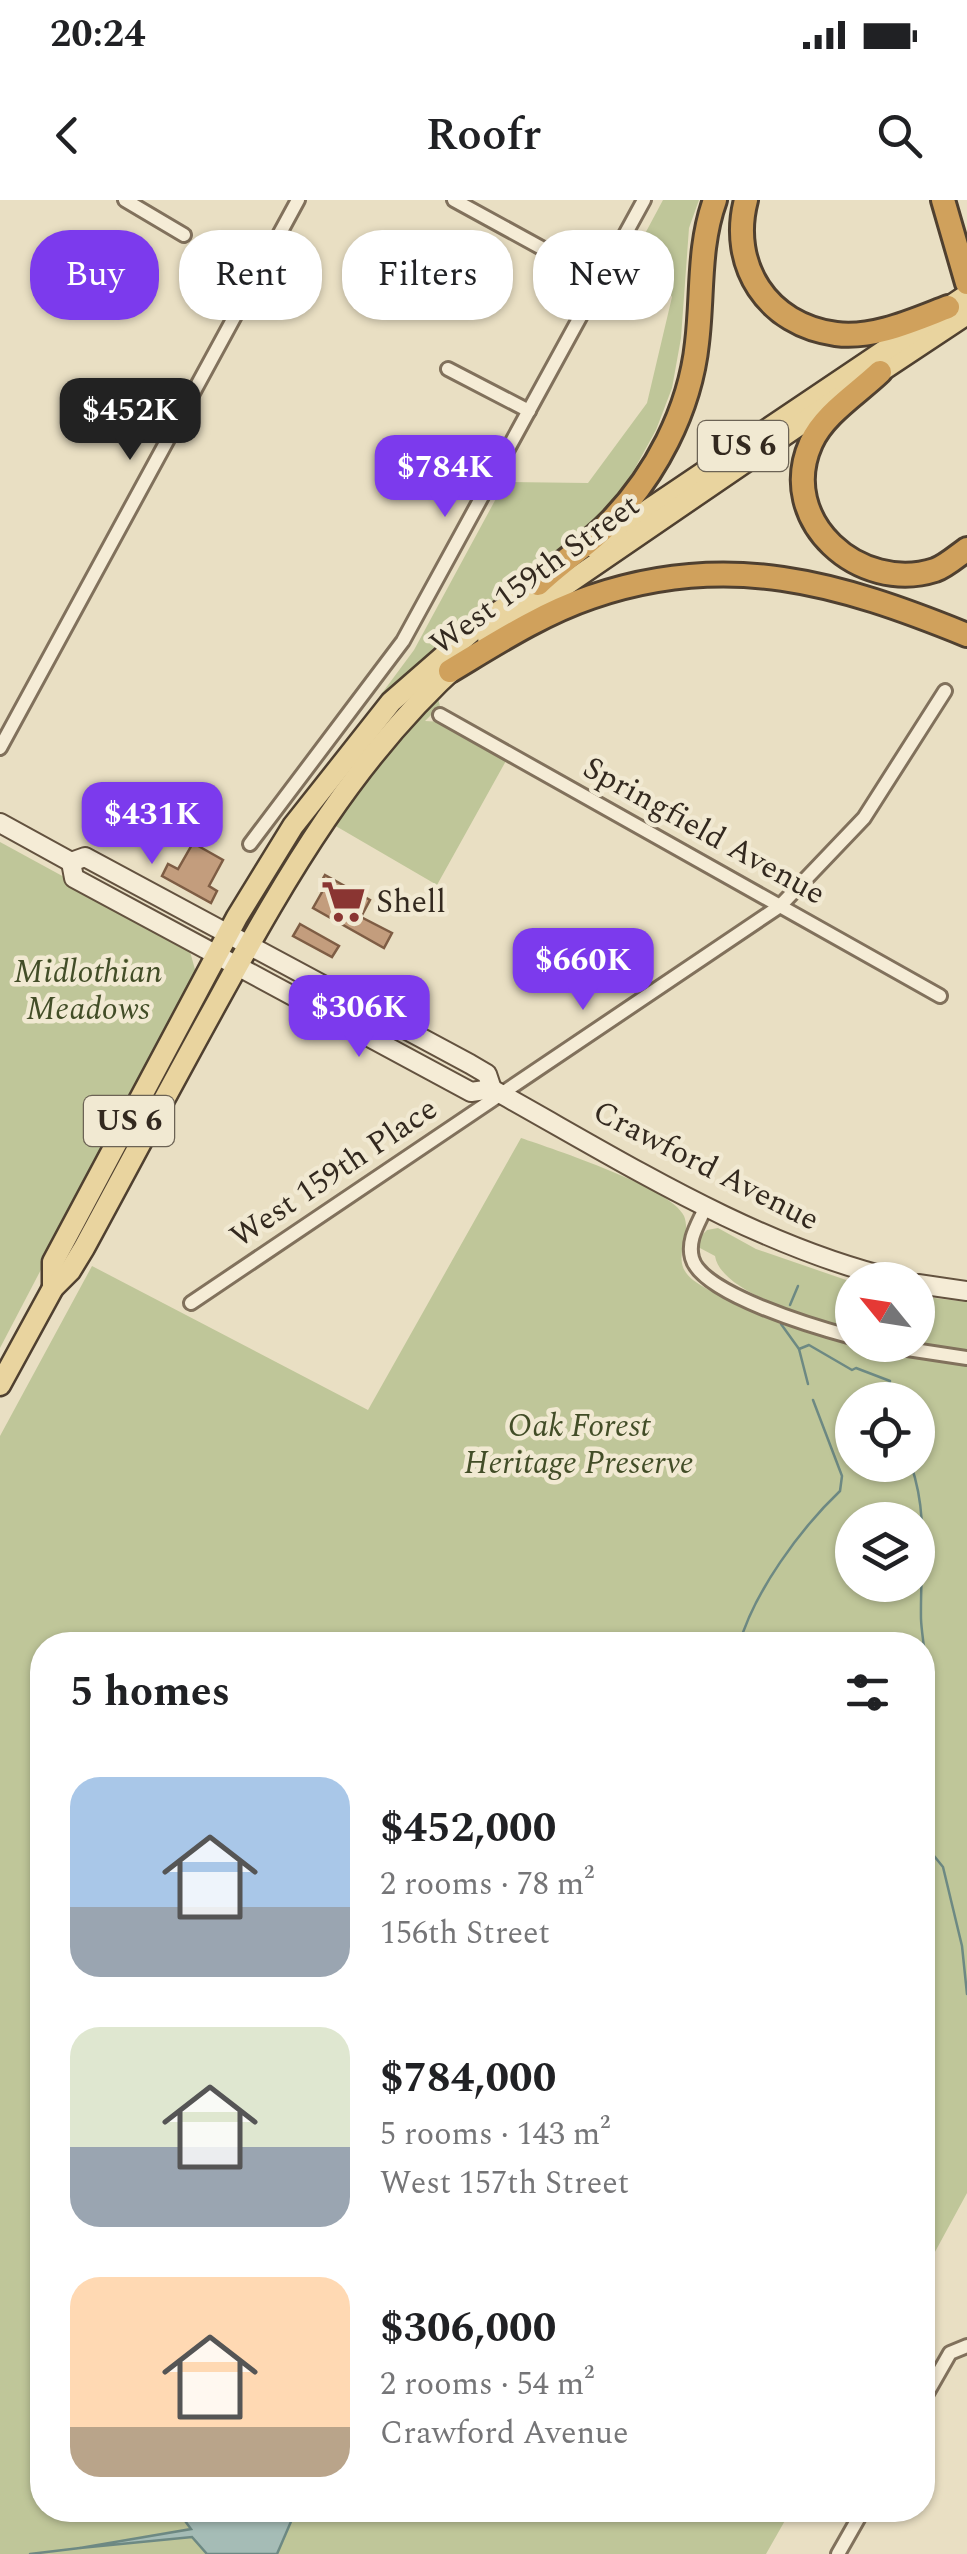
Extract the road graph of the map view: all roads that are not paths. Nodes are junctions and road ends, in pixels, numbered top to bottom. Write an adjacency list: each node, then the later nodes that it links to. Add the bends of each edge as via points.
1 (125, 200): 9 (street)
2 (298, 200): 22 (street)
3 (454, 200): 10 (street)
4 (644, 200): 8 (street)
5 (715, 200): 17 (highway, via 703,247 690,379 660,458 606,526)
6 (746, 200): 11 (highway, via 743,258 760,293 787,316 838,334 890,329)
7 (943, 203): 11 (highway)
8 (628, 230)
9 (179, 232)
10 (533, 243)
11 (961, 303): 14 (main road, West 159th Street / US 6); 17 (main road, West 159th Street / US 6)
12 (578, 320): 15 (street)
13 (448, 368): 15 (street)
14 (880, 372): 16 (highway, via 828,417 811,443 803,484 813,524 822,539 874,571 909,575 938,569); 19 (main road, West 159th Street / US 6, via 521,614)
15 (529, 411): 24 (street, via 403,641)
16 (967, 549)
17 (538, 584): 27 (main road, West 159th Street / US 6, via 431,664 358,739)
18 (967, 636): 19 (highway, via 844,589 782,577 710,574 591,597)
19 (450, 671): 28 (main road, West 159th Street / US 6, via 317,827)
20 (945, 690): 26 (street, West 159th Place, via 864,818)
21 (440, 716): 26 (street, Springfield Avenue)
22 (0, 748)
23 (0, 823): 25 (main road, Crawford Avenue)
24 (250, 844)
25 (71, 862): 27 (main road, Crawford Avenue, via 86,857); 29 (main road, Crawford Avenue, via 74,878)
26 (780, 906): 31 (street, Springfield Avenue); 32 (street, West 159th Place)
27 (228, 934): 28 (main road, Crawford Avenue); 29 (main road, West 159th Street / US 6)
28 (248, 945): 30 (main road, West 159th Street / US 6); 32 (main road, Crawford Avenue, via 487,1074)
29 (217, 956): 30 (main road, Crawford Avenue); 36 (main road, West 159th Street / US 6, via 52,1262)
30 (236, 967): 32 (main road, Crawford Avenue, via 471,1092); 36 (main road, West 159th Street / US 6, via 84,1248)
31 (940, 996)
32 (497, 1091): 33 (main road, Crawford Avenue); 38 (street, West 159th Place)
33 (706, 1206): 34 (main road, Crawford Avenue); 39 (street, via 690,1243 692,1263 706,1278)
34 (836, 1262)
35 (935, 1286): 37 (main road)
36 (53, 1288): 42 (main road, West 159th Street / US 6)
37 (967, 1290)
38 (191, 1303)
39 (835, 1332)
40 (935, 1353): 41 (street)
41 (967, 1358)
42 (0, 1385)
43 (964, 2345): 44 (street, via 950,2353)
44 (935, 2379)
45 (855, 2522): 46 (street)
46 (838, 2554)

